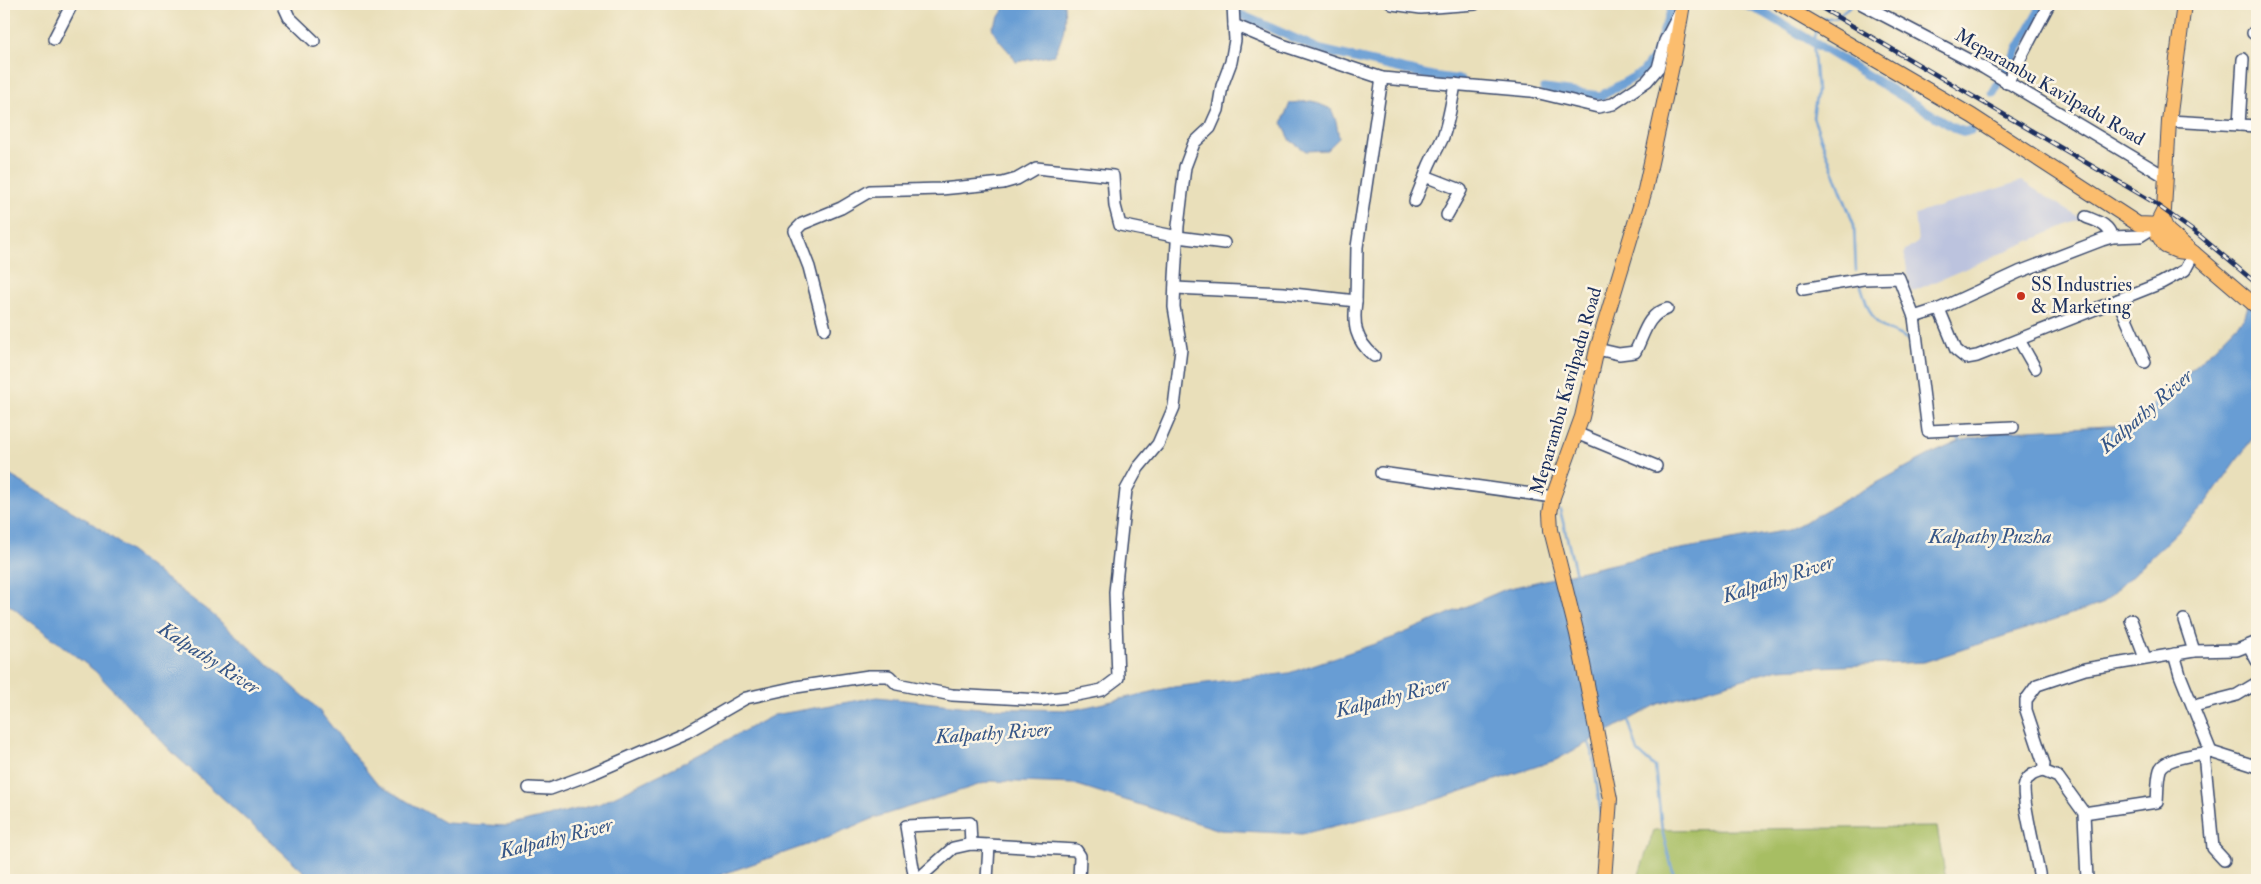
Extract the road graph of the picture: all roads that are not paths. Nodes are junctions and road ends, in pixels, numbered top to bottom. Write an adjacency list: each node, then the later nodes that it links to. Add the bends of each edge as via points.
1 (72, 4): 12 (street)
2 (283, 4): 13 (street, via 289,17)
3 (1233, 4): 11 (street)
4 (1392, 4): 5 (street, via 1421,8)
5 (1475, 4)
6 (1780, 4): 26 (main road, via 1972,116 2138,224)
7 (1862, 4): 16 (street, Meparambu Kavilpadu Road)
8 (2049, 4): 16 (street)
9 (2184, 4): 18 (main road)
10 (1681, 8): 17 (street, via 1665,42 1658,68 1647,82 1613,104 1598,107 1531,91); 41 (main road, Meparambu Kavilpadu Road, via 1649,174)
11 (1234, 25): 15 (street, via 1282,45); 27 (street, via 1231,62 1218,110 1210,128 1194,143 1186,168)
12 (54, 38)
13 (314, 41)
14 (2243, 59): 19 (street)
15 (1382, 78): 17 (street); 34 (street, via 1357,247)
16 (2007, 83): 22 (street, Meparambu Kavilpadu Road)
17 (1455, 84): 21 (street, via 1447,124 1429,160)
18 (2169, 121): 19 (street); 22 (main road)
19 (2239, 125): 20 (street)
20 (2257, 126)
21 (1425, 176): 23 (street); 24 (street, via 1460,190)
22 (2166, 177): 26 (main road)
23 (1415, 201)
24 (1448, 215)
25 (2086, 217): 28 (street, via 2110,229)
26 (2161, 223): 28 (street, via 2140,236); 30 (main road, via 2158,235 2165,246)
27 (1178, 237): 29 (street); 31 (street); 39 (street, via 1120,225 1113,176 1036,168 1003,183 870,191 841,208 802,224 795,231 809,267)
28 (2112, 237): 37 (street, via 2019,272)
29 (1224, 243)
30 (2194, 253): 33 (street, via 2185,270); 35 (main road)
31 (1175, 288): 34 (street, via 1284,293); 62 (street, via 1174,307 1181,349 1174,407 1158,444 1138,468 1126,490 1115,592 1118,678 1113,682 1102,690 1040,700 952,694 897,684 889,676 796,687 746,698 687,732 583,777 550,789)
32 (1803, 289): 38 (street, via 1864,279 1899,278)
33 (2118, 300): 40 (street); 43 (street)
34 (1356, 301): 42 (street, via 1355,333)
35 (2257, 307)
36 (1667, 309): 41 (street, via 1658,311 1648,321 1635,352 1619,354)
37 (1938, 309): 38 (street); 40 (street, via 1956,350 1966,358)
38 (1914, 317): 45 (street, via 1928,431)
39 (825, 329)
40 (2018, 340): 44 (street)
41 (1597, 349): 46 (main road, Meparambu Kavilpadu Road)
42 (1374, 356)
43 (2145, 362)
44 (2035, 368)
45 (2013, 427)
46 (1576, 433): 47 (street); 49 (main road, Meparambu Kavilpadu Road)
47 (1656, 466)
48 (1381, 473): 49 (street)
49 (1553, 497): 70 (main road, Meparambu Kavilpadu Road, via 1551,530 1577,634 1610,799)
50 (2131, 620): 55 (street)
51 (2184, 620): 53 (street)
52 (2253, 644): 53 (street, via 2237,650); 56 (street)
53 (2194, 651): 54 (street)
54 (2174, 654): 55 (street); 58 (street)
55 (2145, 658): 61 (street, via 2085,669 2037,685 2026,700 2026,710)
56 (2257, 661)
57 (2257, 683): 58 (street, via 2237,695)
58 (2194, 706): 59 (street)
59 (2208, 752): 60 (street, via 2255,766); 63 (street, via 2186,756 2160,768 2157,802); 66 (street, via 2213,848)
60 (2257, 761)
61 (2044, 771): 63 (street, via 2058,777); 71 (street, via 2032,774 2025,783 2023,797)
62 (529, 788)
63 (2084, 813): 72 (street)
64 (971, 844): 65 (street); 67 (street, via 953,848); 67 (street, via 970,822 906,826)
65 (989, 846): 68 (street); 69 (street, via 1076,850 1080,856)
66 (2224, 860)
67 (916, 880)
68 (987, 880)
69 (1079, 880)
70 (1604, 880)
71 (2040, 880)
72 (2086, 880)

